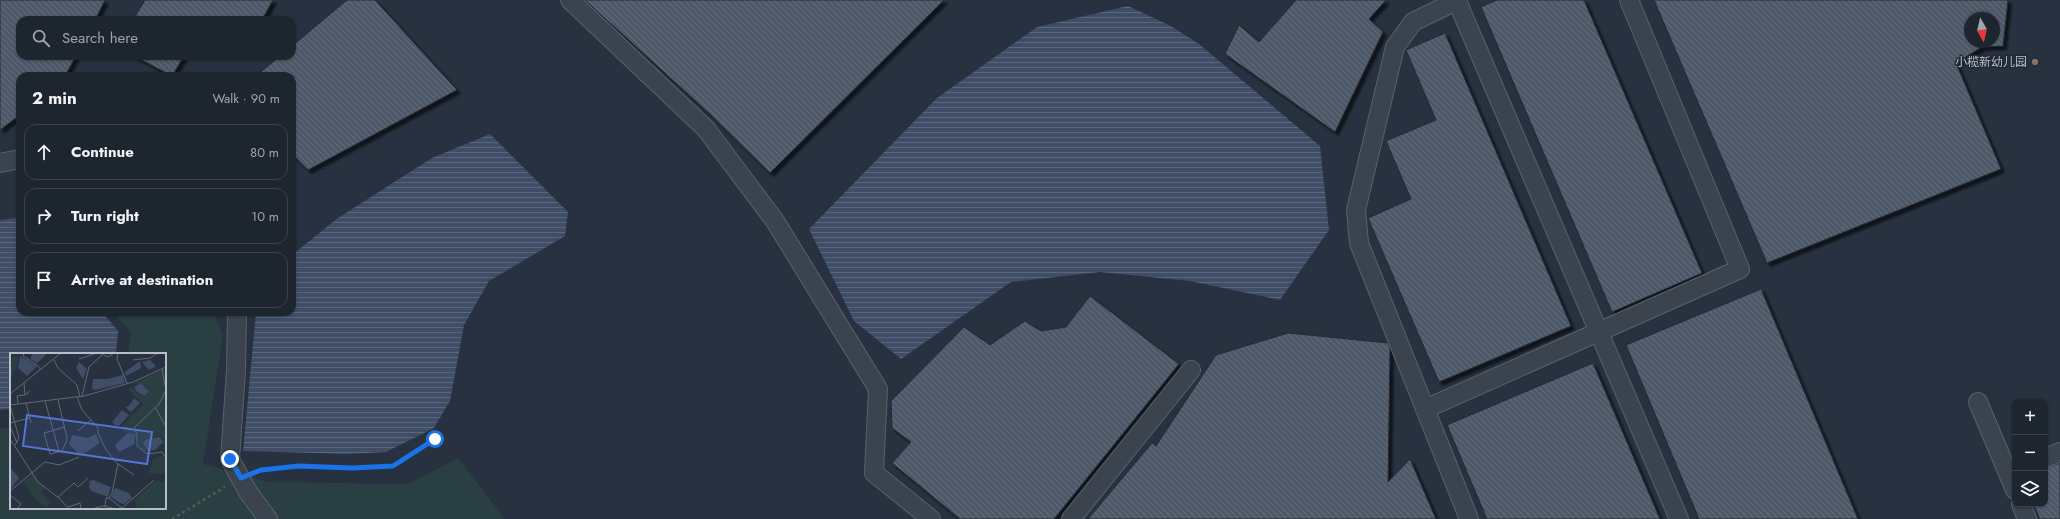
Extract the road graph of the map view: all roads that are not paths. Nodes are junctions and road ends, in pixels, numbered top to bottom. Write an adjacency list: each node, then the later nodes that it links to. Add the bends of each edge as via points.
1 (570, 0): 16 (street, via 706,129 775,221 878,389 874,473)
2 (1458, 0): 7 (street); 10 (street, via 1413,22 1396,47 1356,210 1359,243)
3 (1629, 0): 7 (street, via 1740,269)
4 (16, 160): 5 (street)
5 (0, 164)
6 (237, 316): 15 (street, via 230,459 248,492)
7 (1600, 333): 10 (street); 19 (street)
8 (1191, 370): 17 (street)
9 (1978, 402): 13 (street)
10 (1425, 409): 18 (street)
11 (2060, 452): 12 (street)
12 (2048, 457)
13 (2012, 472)
14 (2022, 507): 20 (street)
15 (268, 519)
16 (931, 519)
17 (1070, 519)
18 (1469, 519)
19 (1679, 519)
20 (2027, 519)

